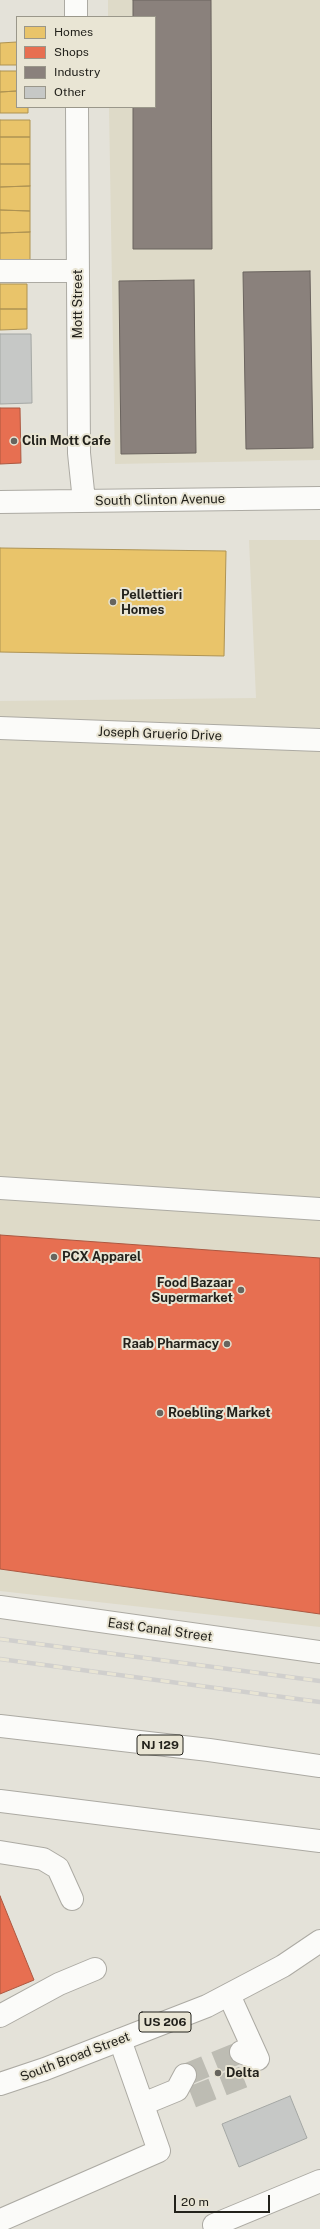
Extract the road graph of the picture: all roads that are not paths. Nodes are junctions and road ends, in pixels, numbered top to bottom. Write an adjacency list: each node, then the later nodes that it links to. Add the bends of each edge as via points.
1 (76, 0): 2 (main road)
2 (76, 16)
3 (77, 108): 5 (main road, Mott Street)
4 (0, 271): 5 (main road)
5 (78, 271): 8 (main road, Mott Street, via 79,453)
6 (320, 498): 8 (main road, South Clinton Avenue)
7 (0, 502): 8 (main road, South Clinton Avenue)
8 (84, 502)
9 (0, 728): 10 (main road, Joseph Gruerio Drive)
10 (320, 740)
11 (0, 1188): 12 (main road)
12 (320, 1209)
13 (0, 1607): 14 (main road, East Canal Street)
14 (320, 1652)
15 (0, 1726): 16 (main road, NJ 129, via 209,1750)
16 (320, 1766)
17 (0, 1801): 18 (main road)
18 (320, 1841)
19 (0, 1852): 20 (main road, via 44,1859 58,1868)
20 (72, 1899)
21 (320, 1941): 23 (main road, South Broad Street / US 206, via 283,1966)
22 (95, 1969): 24 (main road, via 59,1984)
23 (229, 1995): 25 (main road, South Broad Street / US 206); 26 (main road)
24 (0, 2016)
25 (120, 2040): 27 (main road, South Broad Street / US 206); 29 (main road)
26 (249, 2062)
27 (0, 2084)
28 (185, 2087): 29 (main road)
29 (142, 2104): 31 (main road, via 159,2150)
30 (320, 2181): 32 (main road)
31 (2, 2222)
32 (214, 2226)

